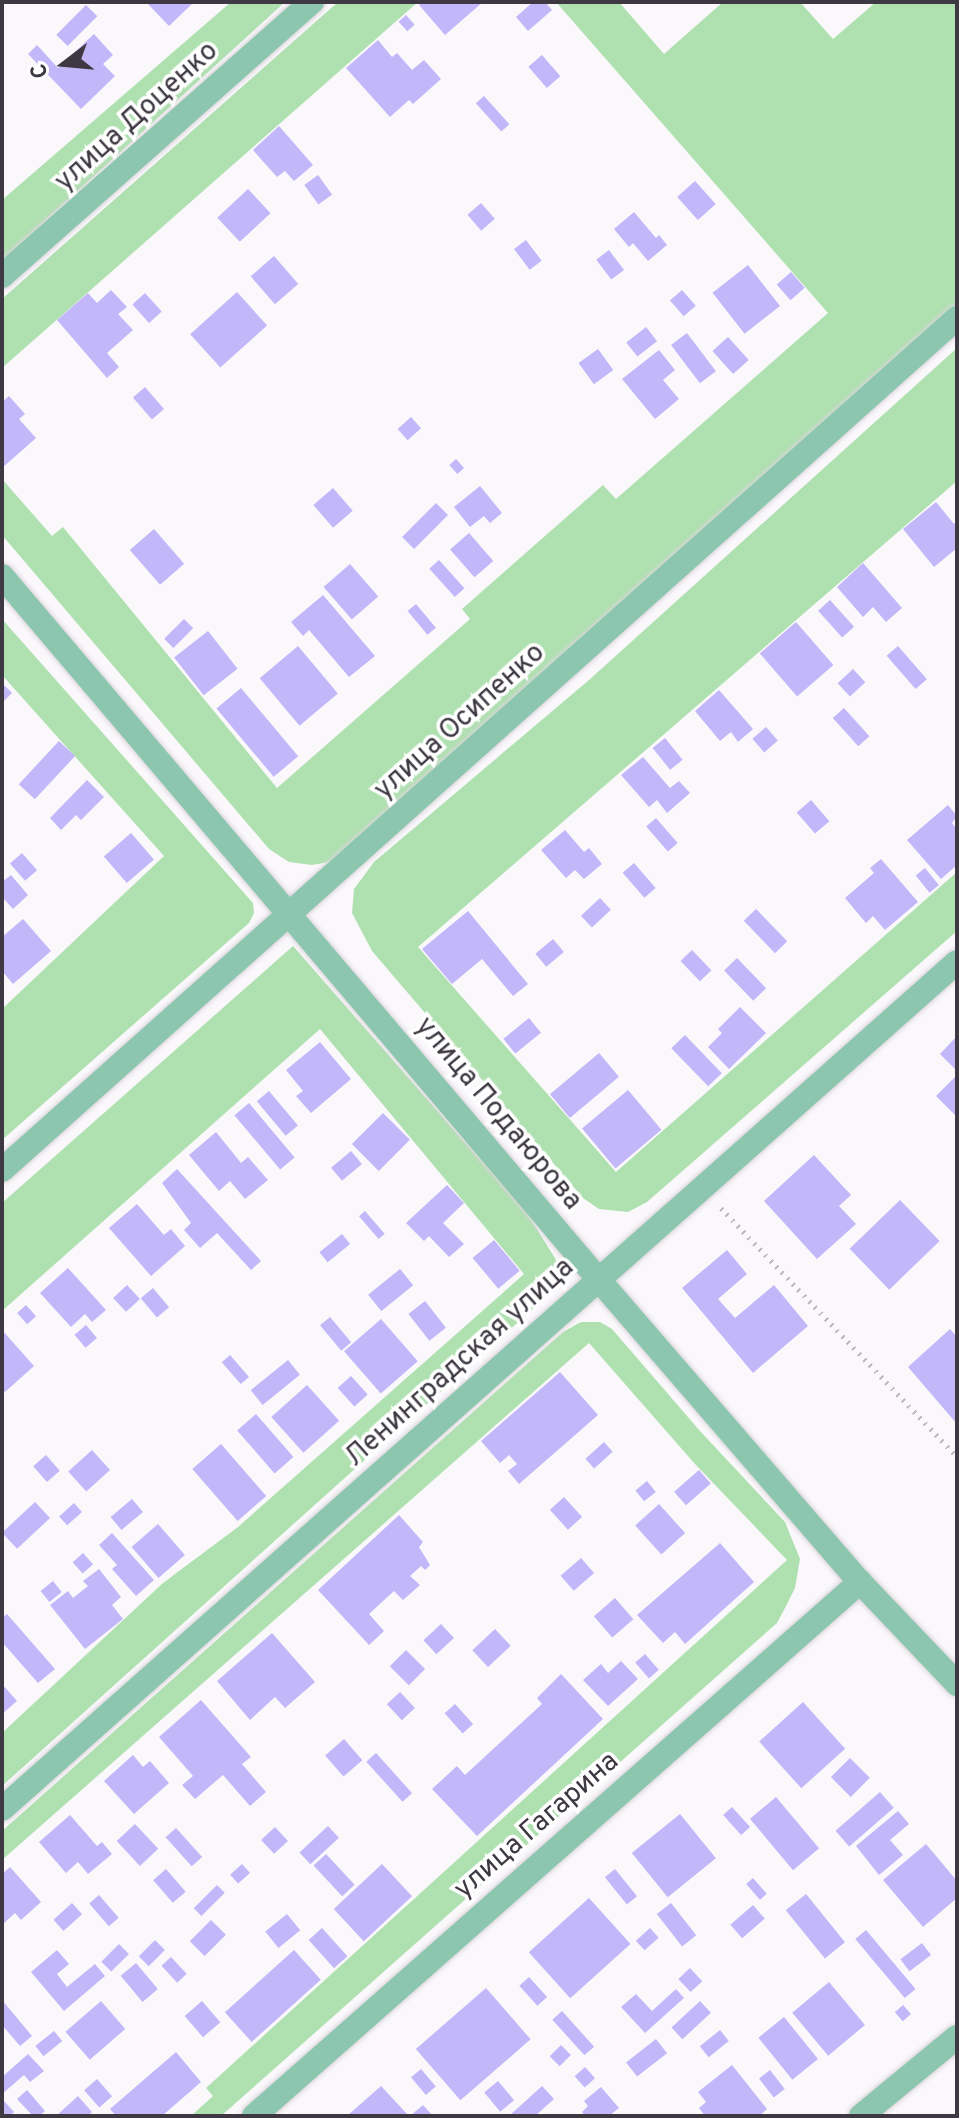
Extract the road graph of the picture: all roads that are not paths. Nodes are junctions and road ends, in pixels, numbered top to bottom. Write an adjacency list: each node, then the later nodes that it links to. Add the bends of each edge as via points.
1 (312, 2): 2 (street, улица Доценко)
2 (2, 276)
3 (957, 318): 5 (street, улица Осипенко)
4 (2, 576): 5 (street, улица Подаюрова)
5 (290, 915): 7 (street, улица Осипенко); 8 (street, улица Подаюрова)
6 (957, 962): 8 (street, Ленинградская улица)
7 (2, 1170)
8 (599, 1280): 9 (street, улица Подаюрова); 11 (street, Ленинградская улица)
9 (860, 1582): 10 (street, улица Подаюрова); 13 (street, улица Гагарина)
10 (957, 1684)
11 (2, 1809)
12 (957, 2037): 14 (street)
13 (254, 2116)
14 (861, 2116)

